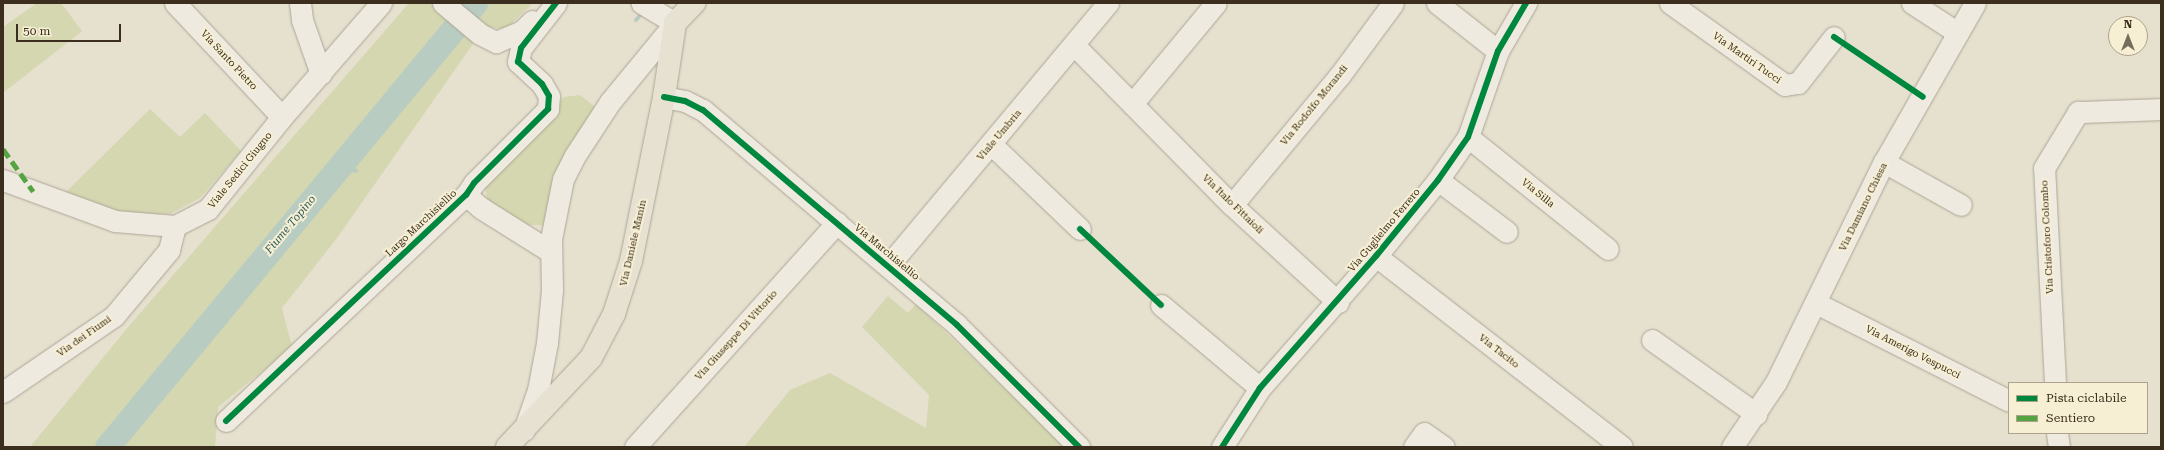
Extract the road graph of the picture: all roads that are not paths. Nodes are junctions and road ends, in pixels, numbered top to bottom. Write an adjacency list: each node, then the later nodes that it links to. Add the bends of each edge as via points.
1 (175, 3): 26 (street, Via Santo Pietro)
2 (300, 3): 22 (street, via 302,20)
3 (381, 3): 22 (street, Viale Sedici Giugno)
4 (443, 3): 5 (street, via 480,34 496,42 522,31)
5 (549, 3)
6 (556, 3): 32 (street, Largo Marchisiellio, via 524,43 518,62 542,84 549,96 548,109)
7 (642, 3): 17 (street)
8 (694, 3): 17 (main road)
9 (1108, 3): 20 (street, Viale Umbria)
10 (1216, 3): 24 (street)
11 (1393, 3): 33 (street, Via Rodolfo Morandi, via 1340,75)
12 (1437, 3): 21 (street)
13 (1526, 3): 21 (street, Via Guglielmo Ferrero)
14 (1670, 3): 19 (street, Via Martiri Tucci, via 1785,85 1798,83)
15 (1912, 3): 18 (street)
16 (1975, 3): 18 (street, Via Damiano Chiesa)
17 (675, 22): 23 (main road); 40 (street, via 610,102 574,157 563,179)
18 (1958, 33): 29 (street, Via Damiano Chiesa)
19 (1834, 37)
20 (1075, 46): 24 (street, Via Italo Fittaioli); 28 (street, Viale Umbria)
21 (1498, 51): 27 (street, Via Guglielmo Ferrero)
22 (321, 74): 26 (street, Viale Sedici Giugno)
23 (664, 98): 35 (street, Via Marchisiellio, via 685,101 702,110); 53 (main road, Via Daniele Manin, via 630,261 614,314 591,358)
24 (1132, 104): 33 (street, Via Italo Fittaioli)
25 (2161, 109): 47 (street, Via Cristoforo Colombo, via 2078,112 2044,168)
26 (282, 118): 36 (street, Viale Sedici Giugno, via 208,209)
27 (1468, 137): 31 (street, Via Guglielmo Ferrero); 39 (street, Via Silla)
28 (991, 144): 37 (street); 42 (street, Viale Umbria)
29 (1884, 162): 34 (street); 44 (street, Via Damiano Chiesa)
30 (3, 180): 36 (street, via 115,221)
31 (1438, 180): 38 (street); 41 (street, Via Guglielmo Ferrero)
32 (466, 194): 40 (street, Largo Marchisiellio, via 487,212); 52 (street, Largo Marchisiellio)
33 (1232, 204): 43 (street, Via Italo Fittaioli)
34 (1961, 204)
35 (837, 223): 42 (street, Via Marchisiellio); 56 (street, Via Giuseppe Di Vittorio)
36 (175, 226): 49 (street, Via dei Fiumi, via 169,250 114,316)
37 (1080, 229)
38 (1507, 232)
39 (1608, 249)
40 (551, 252): 53 (street, via 552,290 547,343 538,390)
41 (1376, 256): 43 (street, Via Guglielmo Ferrero); 61 (street, Via Tacito)
42 (888, 266): 57 (street, Via Marchisiellio, via 957,325)
43 (1338, 302): 48 (street, Via Guglielmo Ferrero)
44 (1816, 304): 50 (street, Via Amerigo Vespucci); 51 (street, Via Damiano Chiesa, via 1776,382)
45 (1161, 305): 48 (street)
46 (1652, 340): 51 (street)
47 (2054, 382)
48 (1260, 388): 58 (street, Via Guglielmo Ferrero)
49 (3, 392)
50 (2008, 400)
51 (1756, 414): 62 (street, Via Damiano Chiesa)
52 (226, 421)
53 (524, 430): 55 (main road, Via Daniele Manin)
54 (2057, 434): 63 (street)
55 (507, 447)
56 (635, 447)
57 (1079, 447)
58 (1222, 447)
59 (1414, 447): 60 (street, via 1424,433)
60 (1444, 447)
61 (1622, 447)
62 (1732, 447)
63 (2058, 447)

